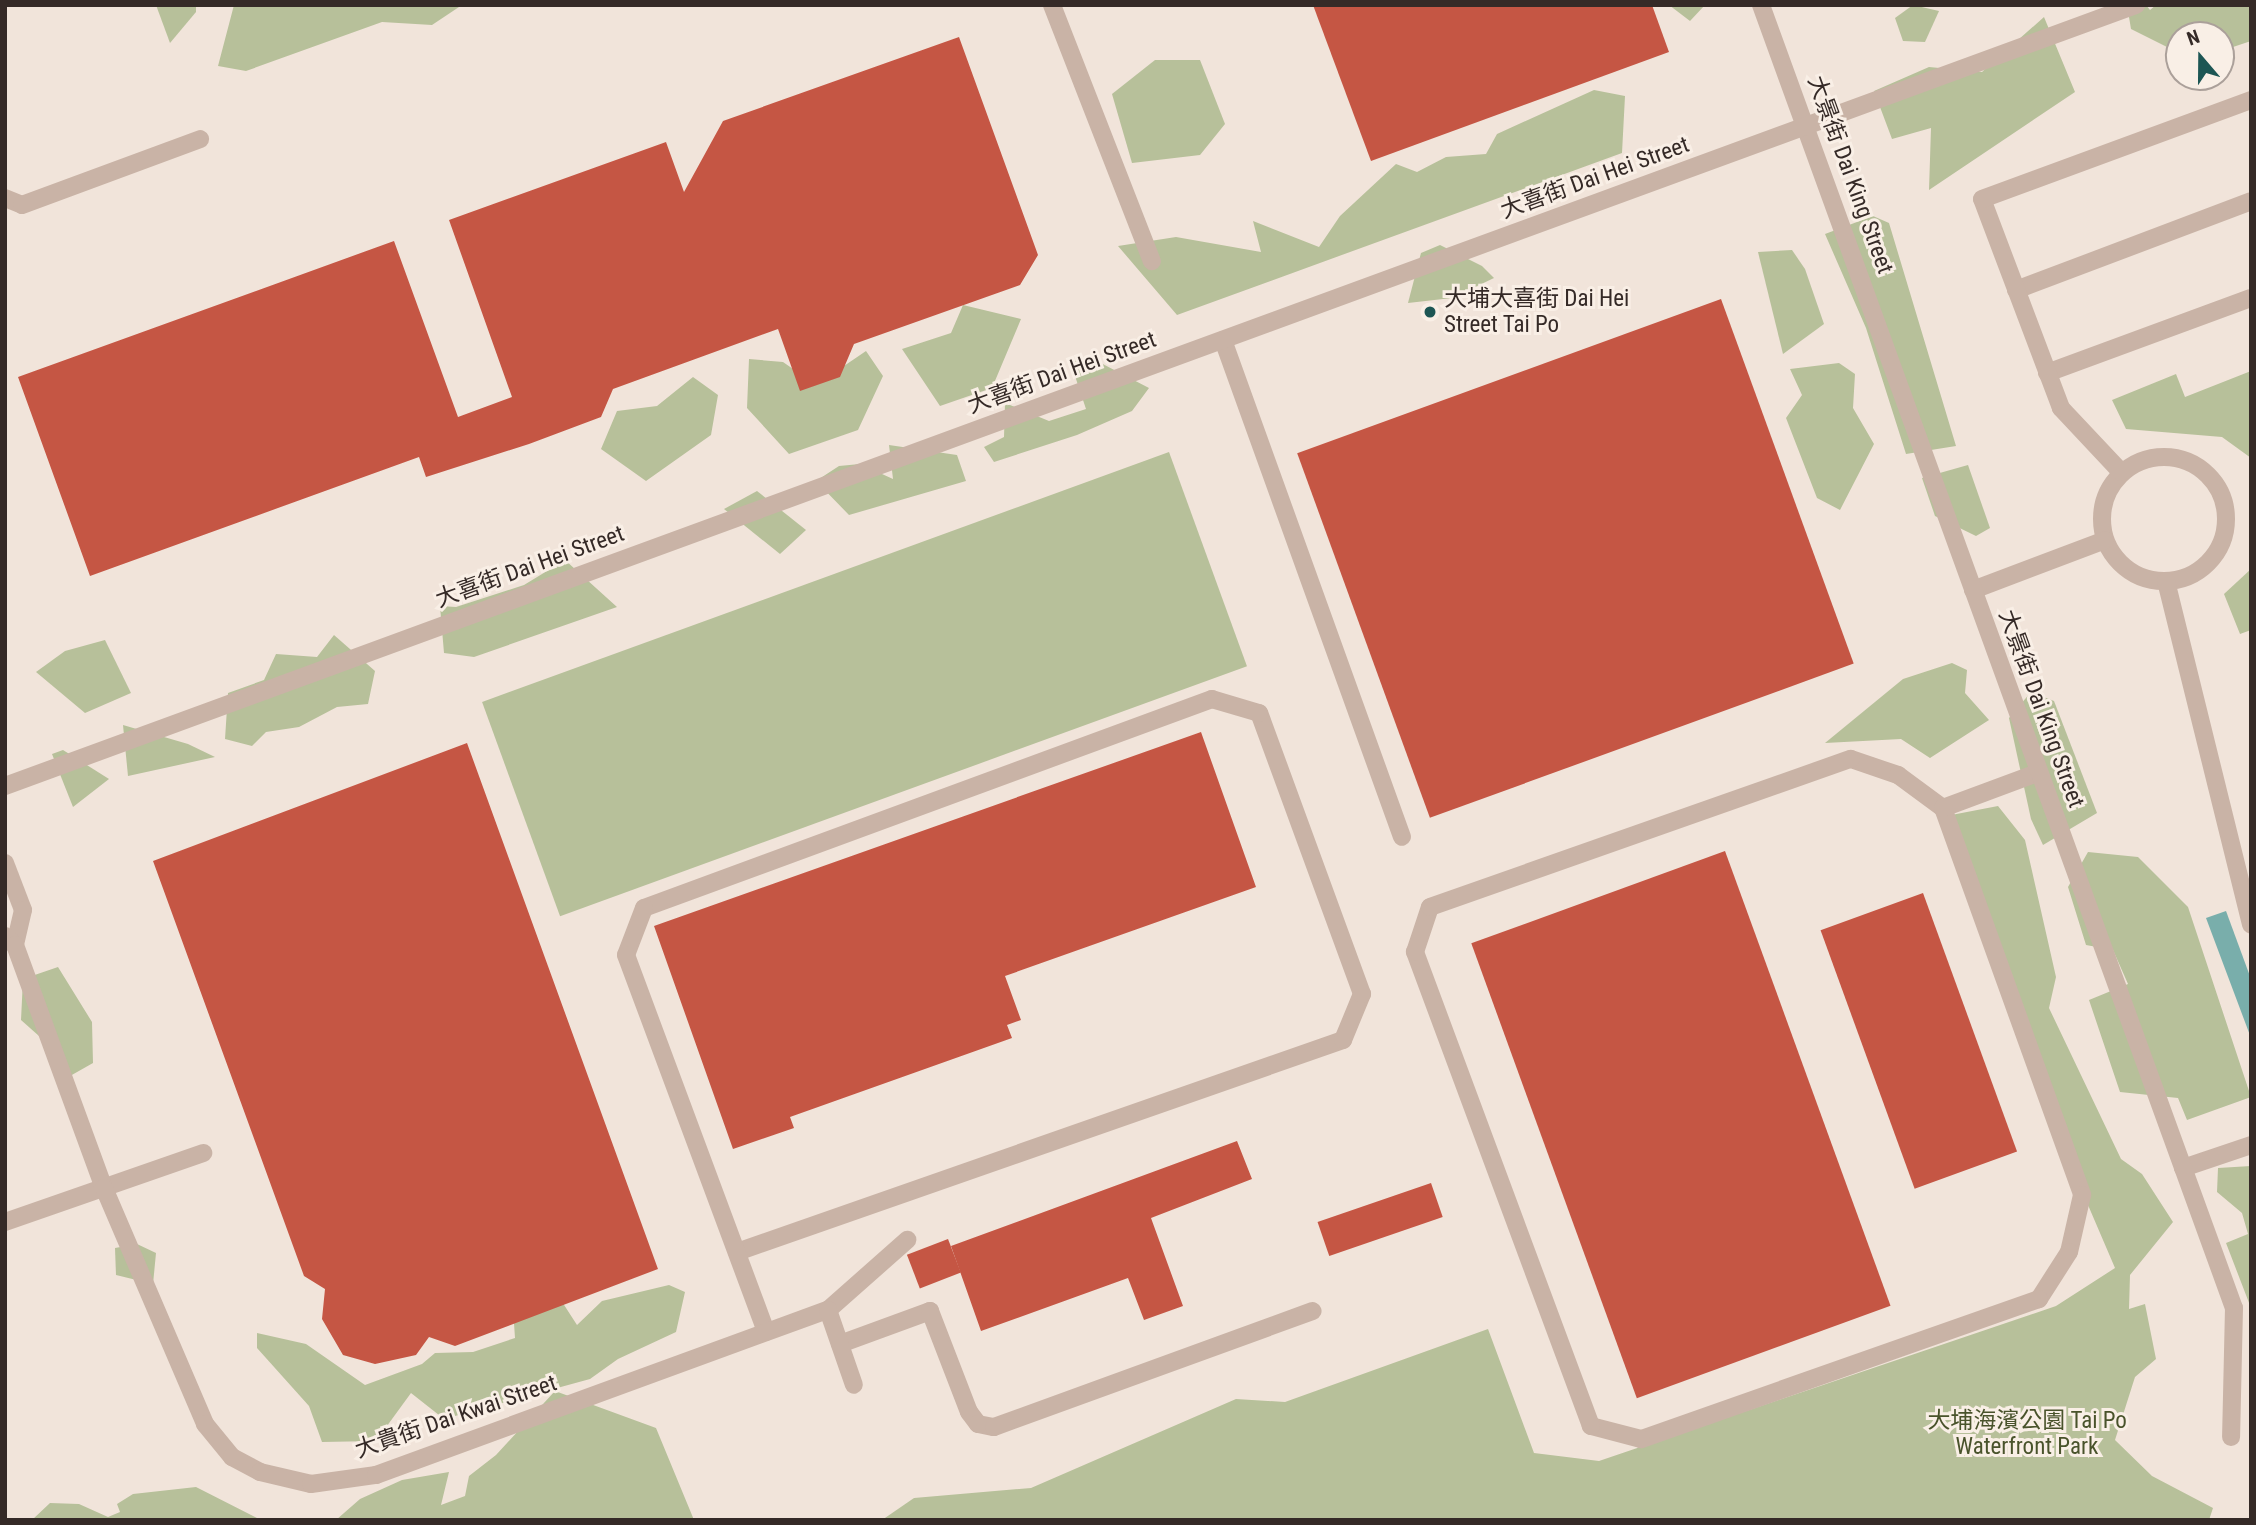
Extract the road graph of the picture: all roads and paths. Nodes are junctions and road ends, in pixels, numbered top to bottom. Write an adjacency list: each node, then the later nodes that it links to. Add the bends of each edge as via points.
1 (1052, 5): 9 (street)
2 (1761, 5): 5 (street, 大景街 Dai King Street)
3 (2136, 5): 5 (street, 大喜街 Dai Hei Street)
4 (2251, 100): 10 (street, via 1982,199)
5 (1806, 127): 12 (street, 大喜街 Dai Hei Street); 17 (street, 大景街 Dai King Street)
6 (200, 139): 7 (street, via 22,205)
7 (5, 198)
8 (2251, 201): 10 (street)
9 (1152, 261)
10 (2017, 290): 13 (street)
11 (2251, 298): 13 (street)
12 (1223, 340): 19 (street, 大喜街 Dai Hei Street); 21 (street)
13 (2047, 373): 14 (street, via 2061,408)
14 (2121, 472): 15 (street, via 2103,504); 16 (street, via 2139,461 2178,457 2197,465 2223,495 2228,514 2217,553 2186,578)
15 (2105, 540): 16 (street, via 2129,570); 17 (street)
16 (2166, 582): 23 (street)
17 (1973, 590): 18 (street, 大景街 Dai King Street)
18 (2037, 773): 20 (street); 27 (street, 大景街 Dai King Street)
19 (5, 786)
20 (1943, 808): 20 (street, via 1898,775 1851,759 1430,907 1415,953 1591,1426 1641,1439 2039,1299 2069,1252 2082,1195)
21 (1402, 837)
22 (5, 863): 24 (street, 大貴街 Dai Kwai Street, via 23,910)
23 (2251, 925)
24 (10, 941): 28 (street, 大貴街 Dai Kwai Street)
25 (2251, 1146): 27 (street)
26 (203, 1153): 28 (street)
27 (2183, 1168): 37 (street, 大景街 Dai King Street, via 2234,1308)
28 (104, 1188): 29 (street); 34 (street, 大貴街 Dai Kwai Street, via 205,1424 232,1457 260,1472 311,1484 376,1475)
29 (5, 1222)
30 (907, 1240): 32 (street)
31 (737, 1252): 31 (street, via 626,955 643,908 1212,699 1259,713 1362,994 1343,1041); 34 (street)
32 (828, 1310): 34 (street, 大貴街 Dai Kwai Street); 35 (street)
33 (1313, 1311): 35 (street, via 994,1427 978,1424 969,1412 930,1311)
34 (766, 1332)
35 (840, 1344): 36 (street)
36 (854, 1385)
37 (2231, 1437)

